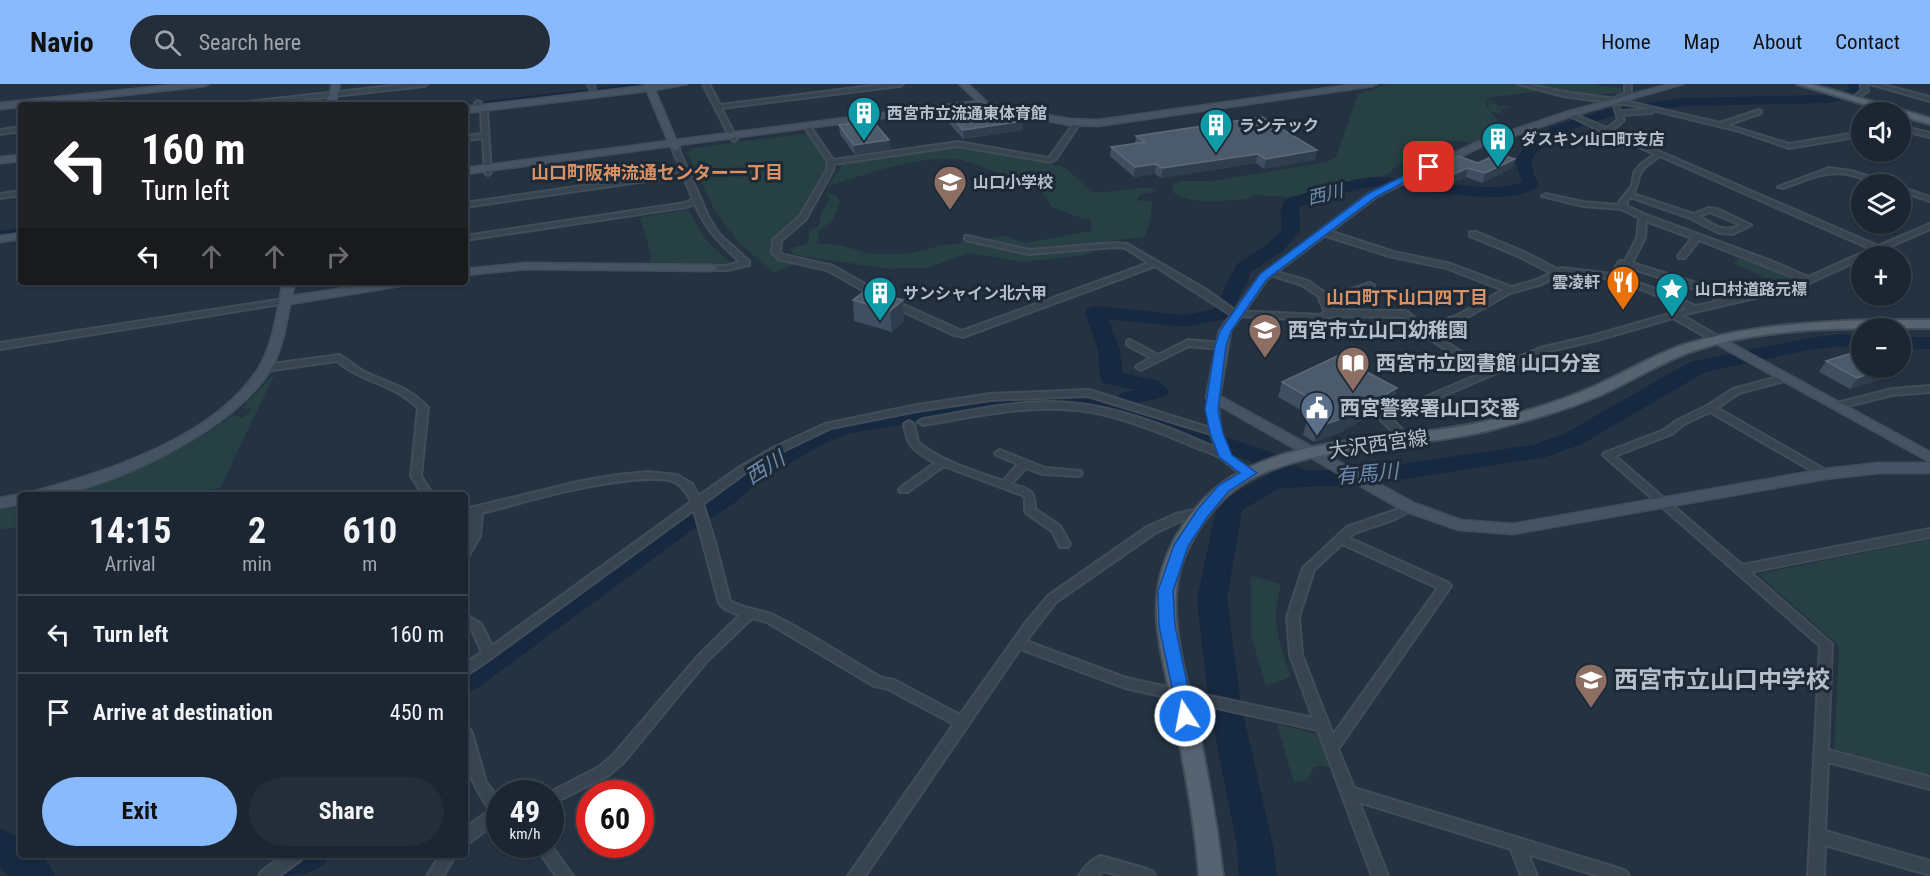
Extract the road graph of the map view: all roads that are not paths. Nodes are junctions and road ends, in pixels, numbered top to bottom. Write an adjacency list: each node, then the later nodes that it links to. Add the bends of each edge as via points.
1 (177, 84): 26 (street)
2 (205, 84): 27 (street)
3 (336, 84): 23 (street)
4 (424, 84): 23 (street)
5 (641, 84): 21 (street)
6 (683, 84): 20 (street)
7 (706, 84): 38 (street)
8 (900, 84): 38 (street)
9 (953, 84): 33 (street)
10 (963, 84): 37 (street)
11 (1309, 84): 22 (street)
12 (1373, 84): 22 (street)
13 (1521, 84): 39 (street)
14 (1628, 84): 39 (street, via 1628,94 1618,98)
15 (1679, 84): 39 (street)
16 (1792, 84): 24 (main road)
17 (1801, 84): 24 (main road)
18 (1863, 84): 24 (street, via 1865,90)
19 (1873, 84): 25 (street)
20 (649, 86): 36 (street); 58 (street)
21 (592, 87): 36 (street)
22 (1322, 91): 45 (street)
23 (334, 94): 28 (street); 29 (street)
24 (1843, 96): 30 (main road); 46 (main road)
25 (1930, 99)
26 (27, 102)
27 (31, 102)
28 (264, 102)
29 (332, 102)
30 (1861, 102)
31 (18, 103): 34 (street)
32 (18, 103): 34 (street)
33 (973, 103): 37 (street); 56 (street)
34 (2, 105)
35 (468, 105): 36 (street)
36 (478, 106): 40 (street); 54 (street, via 484,110)
37 (987, 106): 45 (street); 49 (street)
38 (718, 107): 56 (street)
39 (1618, 108): 41 (street); 41 (street, via 1647,106); 43 (street); 52 (street, via 1621,120)
40 (468, 109)
41 (1659, 110): 47 (street)
42 (1759, 112): 47 (street)
43 (1574, 116): 52 (street); 85 (street, via 1478,145 1395,183 1372,195)
44 (1911, 119): 46 (main road)
45 (1077, 123): 62 (street, via 1050,160 958,144)
46 (1930, 123)
47 (1719, 125): 55 (street, via 1789,146)
48 (18, 129): 51 (street)
49 (809, 129): 56 (street); 62 (street)
50 (1911, 131): 53 (street)
51 (0, 132)
52 (1607, 132): 59 (street)
53 (1930, 135)
54 (486, 136): 57 (street); 63 (street)
55 (1851, 136)
56 (734, 137): 58 (street)
57 (468, 138)
58 (674, 146): 63 (street); 64 (street)
59 (1658, 155): 71 (street, via 1637,173); 92 (street)
60 (18, 160): 61 (street)
61 (0, 162)
62 (831, 162): 96 (street, via 803,217 777,240 776,252 830,268 957,333)
63 (488, 170): 65 (street); 67 (street)
64 (684, 170): 76 (street); 78 (street, via 674,175)
65 (468, 171)
66 (1856, 174): 68 (street, via 1829,171)
67 (468, 175)
68 (1781, 186)
69 (18, 193): 72 (street)
70 (1911, 193): 75 (street)
71 (1630, 195): 77 (street); 79 (street)
72 (0, 196)
73 (1546, 196): 79 (street)
74 (1666, 199): 77 (street)
75 (1930, 199)
76 (697, 200): 89 (street, via 687,205); 98 (street, via 716,235 747,263)
77 (1658, 204): 80 (street)
78 (468, 205)
79 (1623, 207): 81 (street)
80 (1693, 216): 80 (street, via 1709,210 1747,225 1730,232 1719,231)
81 (1642, 217): 88 (street); 97 (street, via 1641,238)
82 (1930, 226): 93 (street)
83 (18, 229): 84 (street)
84 (0, 231)
85 (1323, 232): 99 (street); 107 (street, via 1392,254 1448,266)
86 (1473, 234): 101 (street)
87 (18, 236): 91 (street)
88 (1697, 237): 94 (street); 103 (street)
89 (468, 238)
90 (968, 238): 96 (street, via 1029,252 1127,246)
91 (0, 239)
92 (1868, 246)
93 (1887, 246)
94 (1682, 256)
95 (1851, 260): 103 (street)
96 (1156, 263): 114 (street)
97 (1627, 264): 102 (street, via 1622,263); 110 (street, via 1690,284)
98 (712, 268): 100 (street, via 526,266)
99 (1270, 272): 108 (street, via 1305,283); 114 (street)
100 (468, 273)
101 (1558, 273): 102 (street, via 1562,270); 107 (street)
102 (1614, 278): 111 (street)
103 (1808, 280): 110 (street)
104 (288, 285): 109 (street)
105 (387, 285): 109 (street)
106 (1370, 285): 108 (street)
107 (1512, 290): 116 (street, via 1459,318)
108 (1326, 297): 112 (street, via 1323,300)
109 (284, 301): 119 (street); 123 (street)
110 (1727, 301): 111 (street)
111 (1694, 309): 113 (street)
112 (1330, 314): 114 (street, via 1321,318); 116 (street, via 1405,314)
113 (1673, 314): 118 (street); 124 (street, via 1543,350)
114 (1237, 315): 120 (street)
115 (1930, 324): 118 (main road, 大沢西宮線, via 1828,326)
116 (1422, 330): 124 (street)
117 (1130, 343): 121 (street)
118 (1724, 343): 125 (street); 132 (main road, 大沢西宮線, via 1678,352 1553,408 1478,428)
119 (0, 346)
120 (1221, 346): 121 (street, via 1188,343); 127 (street)
121 (1158, 358): 122 (street)
122 (1141, 367)
123 (265, 368): 145 (street, via 242,398 188,437 112,472); 146 (street, via 339,358 367,377 404,390 416,399 423,408 416,477)
124 (1487, 372): 132 (street, via 1386,417)
125 (1785, 378): 128 (street); 129 (street, via 1736,391)
126 (1930, 388): 128 (street, via 1892,392)
127 (1214, 398): 131 (street); 135 (street)
128 (1836, 406): 136 (street)
129 (1710, 408): 142 (street); 148 (street, via 1668,432 1608,455)
130 (920, 415): 131 (street, via 990,396 1089,393); 134 (street, via 1069,406 1120,417); 137 (street, via 905,425 911,440); 150 (street, via 849,420 802,437 744,469)
131 (1217, 434): 134 (street)
132 (1407, 440): 135 (main road, 大沢西宮線)
133 (1000, 453): 138 (street)
134 (1225, 454): 140 (street)
135 (1321, 456): 140 (main road, 大沢西宮線, via 1294,459); 151 (street)
136 (1930, 458)
137 (943, 462): 143 (street); 144 (street)
138 (1024, 464): 141 (street, via 1043,471); 143 (street)
139 (1930, 468): 142 (street)
140 (1257, 471): 154 (main road, 大沢西宮線, via 1224,488)
141 (1077, 473)
142 (1825, 474): 148 (street)
143 (1005, 485): 157 (street, via 1026,492 1030,510 1056,529)
144 (904, 490)
145 (47, 492)
146 (426, 492)
147 (18, 500): 149 (street)
148 (1665, 502): 151 (street, via 1513,529 1459,525); 159 (street)
149 (0, 503)
150 (698, 506): 152 (street, via 687,484 680,479 636,475); 160 (street, via 725,603); 163 (street)
151 (1409, 507): 156 (street)
152 (477, 510): 153 (street); 158 (street, via 474,536)
153 (468, 512)
154 (1203, 512): 162 (street, via 1151,530 1086,574 1052,599); 165 (main road, 大沢西宮線, via 1181,545 1165,591 1167,626)
155 (1930, 533): 159 (street)
156 (1340, 538): 167 (street, via 1309,568 1293,617 1296,655); 169 (street, via 1445,586)
157 (1064, 544)
158 (468, 547)
159 (1742, 569): 170 (street, via 1826,644)
160 (750, 612): 166 (street); 172 (street, via 703,658 618,759 604,771)
161 (468, 620): 163 (street, via 477,627)
162 (1018, 643): 165 (street, via 1125,682); 166 (street)
163 (489, 654): 164 (street)
164 (468, 668)
165 (1186, 697): 167 (street); 189 (main road, 大沢西宮線)
166 (962, 722): 186 (street)
167 (1324, 726): 169 (street)
168 (468, 743): 173 (street)
169 (1332, 747): 174 (street)
170 (1821, 754): 171 (street); 177 (street)
171 (1930, 783)
172 (564, 792)
173 (486, 793)
174 (1349, 793): 178 (street); 190 (street)
175 (486, 821): 176 (street)
176 (468, 835)
177 (1818, 836): 182 (street); 193 (street)
178 (1517, 845): 191 (street); 192 (street)
179 (292, 858): 183 (street)
180 (446, 858): 184 (street)
181 (552, 858): 185 (street)
182 (1930, 868)
183 (267, 876)
184 (435, 876)
185 (565, 876)
186 (856, 876)
187 (1087, 876): 188 (street, via 1101,863)
188 (1147, 876)
189 (1211, 876)
190 (1380, 876)
191 (1529, 876)
192 (1621, 876)
193 (1816, 876)

